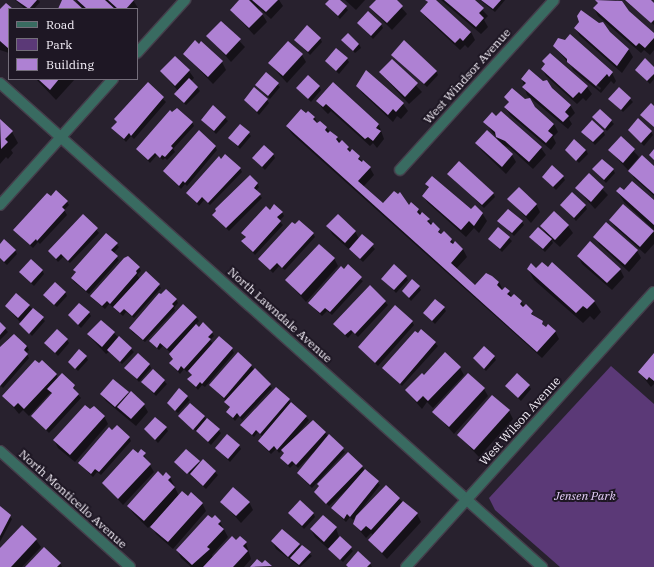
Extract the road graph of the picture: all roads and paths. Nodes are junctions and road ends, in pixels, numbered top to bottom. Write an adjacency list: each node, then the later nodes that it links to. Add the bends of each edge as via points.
1 (185, 0): 3 (street)
2 (554, 0): 7 (street, West Windsor Avenue)
3 (138, 52)
4 (113, 80): 6 (street)
5 (0, 83): 6 (street, North Lawndale Avenue)
6 (61, 137): 8 (street); 11 (street, North Lawndale Avenue)
7 (400, 170)
8 (0, 205)
9 (654, 292): 11 (street, West Wilson Avenue)
10 (0, 451): 12 (street, North Monticello Avenue)
11 (467, 499): 13 (street, West Wilson Avenue); 14 (street, North Lawndale Avenue)
12 (130, 567)
13 (406, 567)
14 (542, 567)

